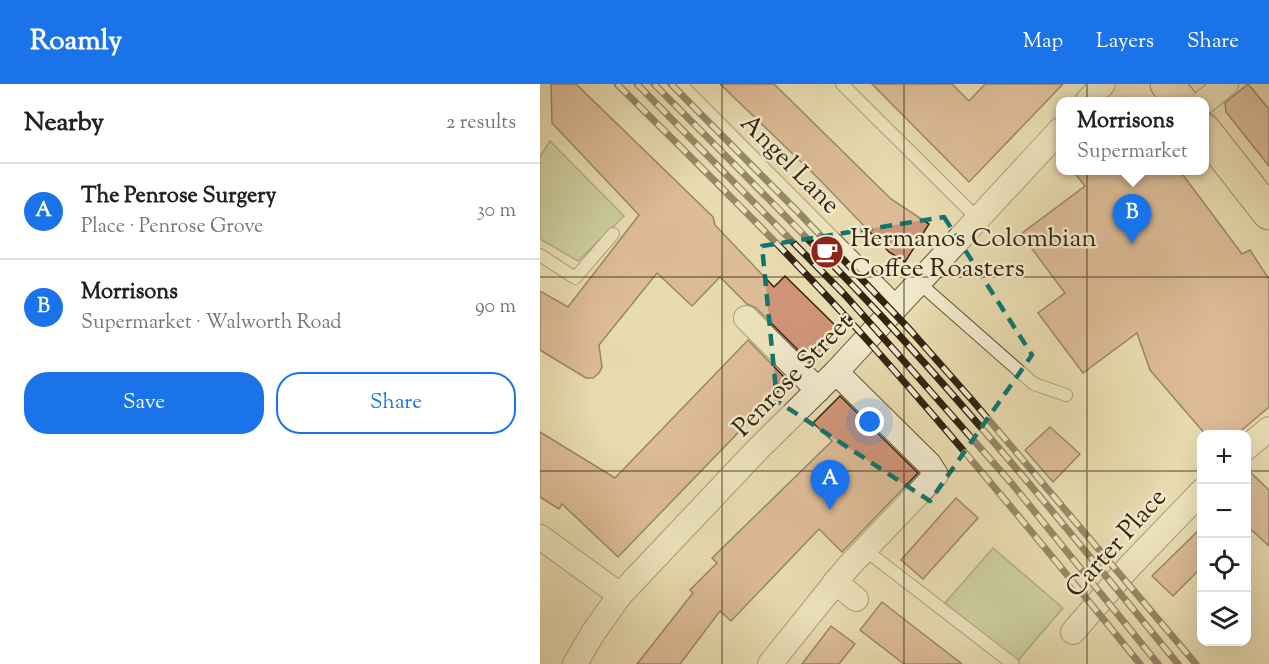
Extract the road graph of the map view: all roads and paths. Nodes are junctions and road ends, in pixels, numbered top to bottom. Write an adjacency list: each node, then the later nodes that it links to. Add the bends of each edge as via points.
1 (672, 84): 16 (street, Angel Lane)
2 (842, 84): 12 (lane)
3 (1103, 84): 6 (street)
4 (1167, 84): 7 (main road)
5 (1226, 84): 8 (street)
6 (1091, 97)
7 (1177, 97)
8 (1209, 98)
9 (1056, 134): 12 (street, Penrose Street)
10 (1209, 136): 11 (main road)
11 (1269, 213)
12 (978, 218): 15 (street, Penrose Street)
13 (613, 234): 14 (lane, via 575,278)
14 (540, 255)
15 (918, 282): 16 (street, Penrose Street); 20 (lane, via 1034,384)
16 (895, 308): 18 (street, Penrose Street)
17 (746, 318): 19 (street)
18 (836, 372): 19 (street, Penrose Street); 25 (street, via 936,475)
19 (818, 390): 27 (street, Penrose Street)
20 (1066, 395)
21 (1269, 429): 22 (street)
22 (1251, 444)
23 (1197, 496): 29 (street, Carter Place)
24 (540, 537): 27 (street)
25 (864, 549): 26 (street); 32 (lane)
26 (835, 582): 28 (street); 31 (street)
27 (620, 595): 30 (street, Penrose Street)
28 (856, 599)
29 (1072, 632)
30 (575, 664)
31 (770, 664)
32 (1013, 664)

